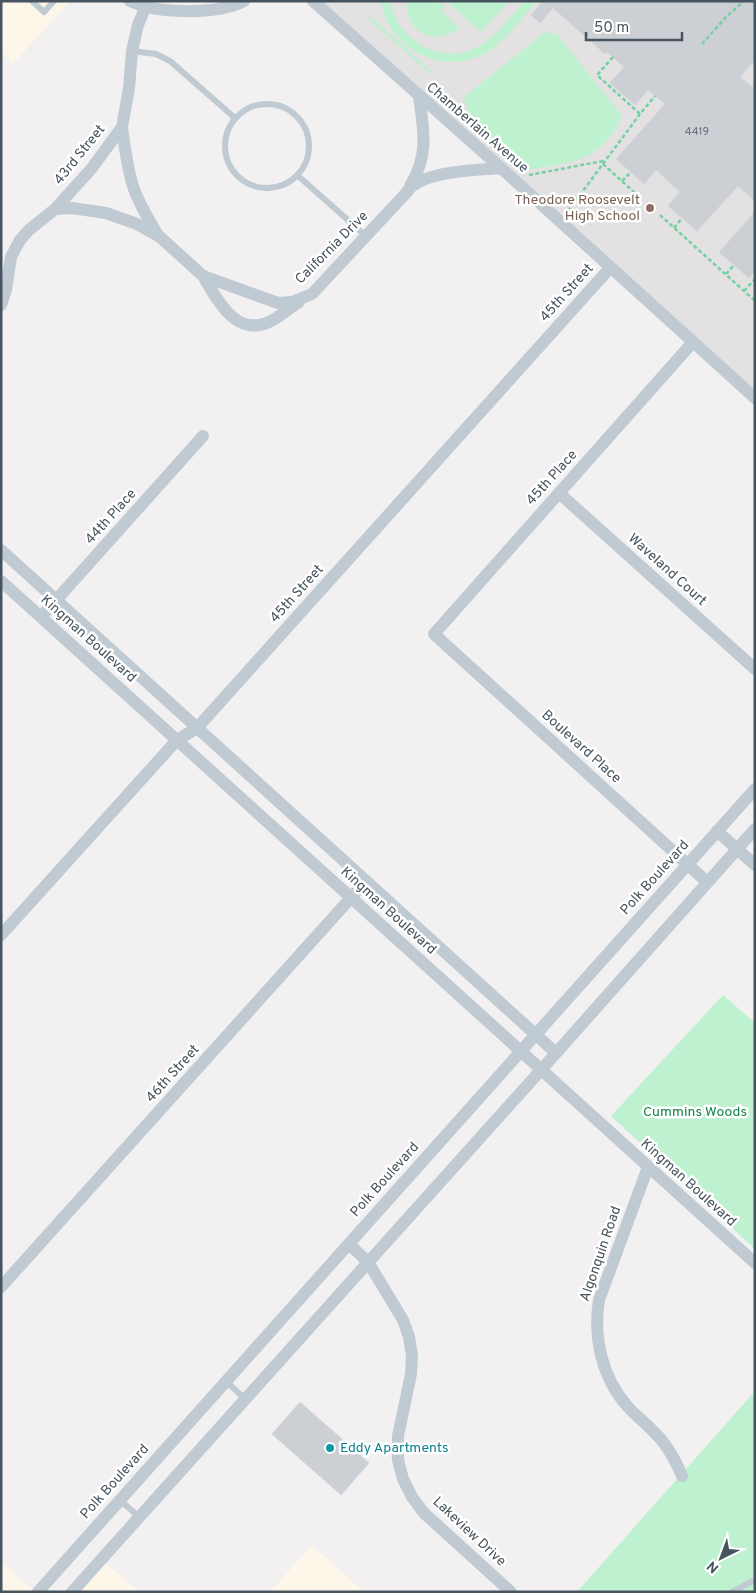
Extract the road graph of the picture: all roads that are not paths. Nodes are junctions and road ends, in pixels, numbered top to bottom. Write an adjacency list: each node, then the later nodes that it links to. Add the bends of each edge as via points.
1 (32, 1): 2 (lane, via 44,12)
2 (54, 1)
3 (130, 1): 6 (street)
4 (244, 1): 6 (street, via 235,6 205,10 182,11)
5 (313, 1): 8 (street, Chamberlain Avenue)
6 (146, 6): 7 (street, 43rd Street)
7 (132, 51): 9 (lane, via 156,54 170,61); 10 (street, 43rd Street, via 130,88)
8 (419, 97): 11 (street, Chamberlain Avenue); 13 (street, California Drive, via 425,141 423,159)
9 (235, 118): 12 (lane, via 225,143 230,167 238,177 262,188 280,186); 12 (lane, via 262,104 288,110 298,118 309,143 308,157)
10 (122, 127): 14 (street, 43rd Street, via 92,168); 16 (street, California Drive, via 128,172 141,206)
11 (501, 168): 13 (street, via 447,173); 17 (street, Chamberlain Avenue)
12 (297, 175): 15 (lane)
13 (410, 186): 15 (street, California Drive)
14 (55, 209): 16 (street, California Drive, via 106,213 137,224); 20 (street, 43rd Street, via 20,240 11,257)
15 (366, 236): 19 (street, California Drive, via 312,294)
16 (160, 237): 18 (street, California Drive)
17 (610, 268): 21 (street, Chamberlain Avenue); 31 (street, 45th Street)
18 (203, 276): 19 (street, California Drive, via 278,302); 19 (street, via 228,315 242,323 257,325 272,321)
19 (303, 299)
20 (1, 306)
21 (693, 342): 22 (street, Chamberlain Avenue); 24 (street, 45th Place)
22 (755, 398)
23 (203, 436): 27 (street, 44th Place)
24 (559, 493): 29 (street, 45th Place); 30 (street, Waveland Court)
25 (1, 550): 27 (street, Kingman Boulevard)
26 (1, 581): 28 (street, Kingman Boulevard)
27 (56, 600): 28 (street, 44th Place); 31 (street, Kingman Boulevard)
28 (41, 617): 32 (street, Kingman Boulevard)
29 (434, 634): 37 (street, Boulevard Place)
30 (755, 670)
31 (197, 728): 32 (street, 45th Street); 39 (street, Kingman Boulevard)
32 (177, 740): 41 (street, Kingman Boulevard); 42 (street, 45th Street)
33 (755, 789): 35 (street, Polk Boulevard)
34 (755, 829): 36 (street)
35 (717, 831): 36 (street); 37 (street, Polk Boulevard)
36 (737, 849): 38 (street); 40 (street)
37 (688, 865): 40 (street, Boulevard Place); 43 (street, Polk Boulevard)
38 (755, 865)
39 (366, 881): 41 (street, 46th Street); 43 (street, Kingman Boulevard)
40 (708, 882): 45 (street)
41 (351, 898): 44 (street, Kingman Boulevard); 51 (street, 46th Street)
42 (1, 935)
43 (536, 1034): 44 (street, Polk Boulevard); 45 (street, Kingman Boulevard)
44 (521, 1052): 46 (street, Kingman Boulevard); 48 (street, Polk Boulevard)
45 (556, 1053): 46 (street)
46 (541, 1070): 47 (street, Kingman Boulevard); 49 (street)
47 (648, 1167): 50 (street, Kingman Boulevard); 54 (street, Algonquin Road, via 599,1300 597,1337 602,1362 620,1397 663,1442)
48 (349, 1244): 49 (street, Lakeview Drive); 52 (street, Polk Boulevard)
49 (368, 1262): 53 (street); 60 (street, Lakeview Drive, via 403,1320 409,1337 411,1374 398,1436 398,1460 403,1479 424,1513)
50 (755, 1263)
51 (1, 1287)
52 (226, 1382): 53 (lane); 55 (street, Polk Boulevard)
53 (245, 1399): 56 (street)
54 (682, 1476)
55 (120, 1500): 56 (lane); 58 (street, Polk Boulevard)
56 (139, 1517): 59 (street)
57 (755, 1580): 61 (lane)
58 (38, 1592)
59 (72, 1592)
60 (511, 1592)
61 (732, 1592)

